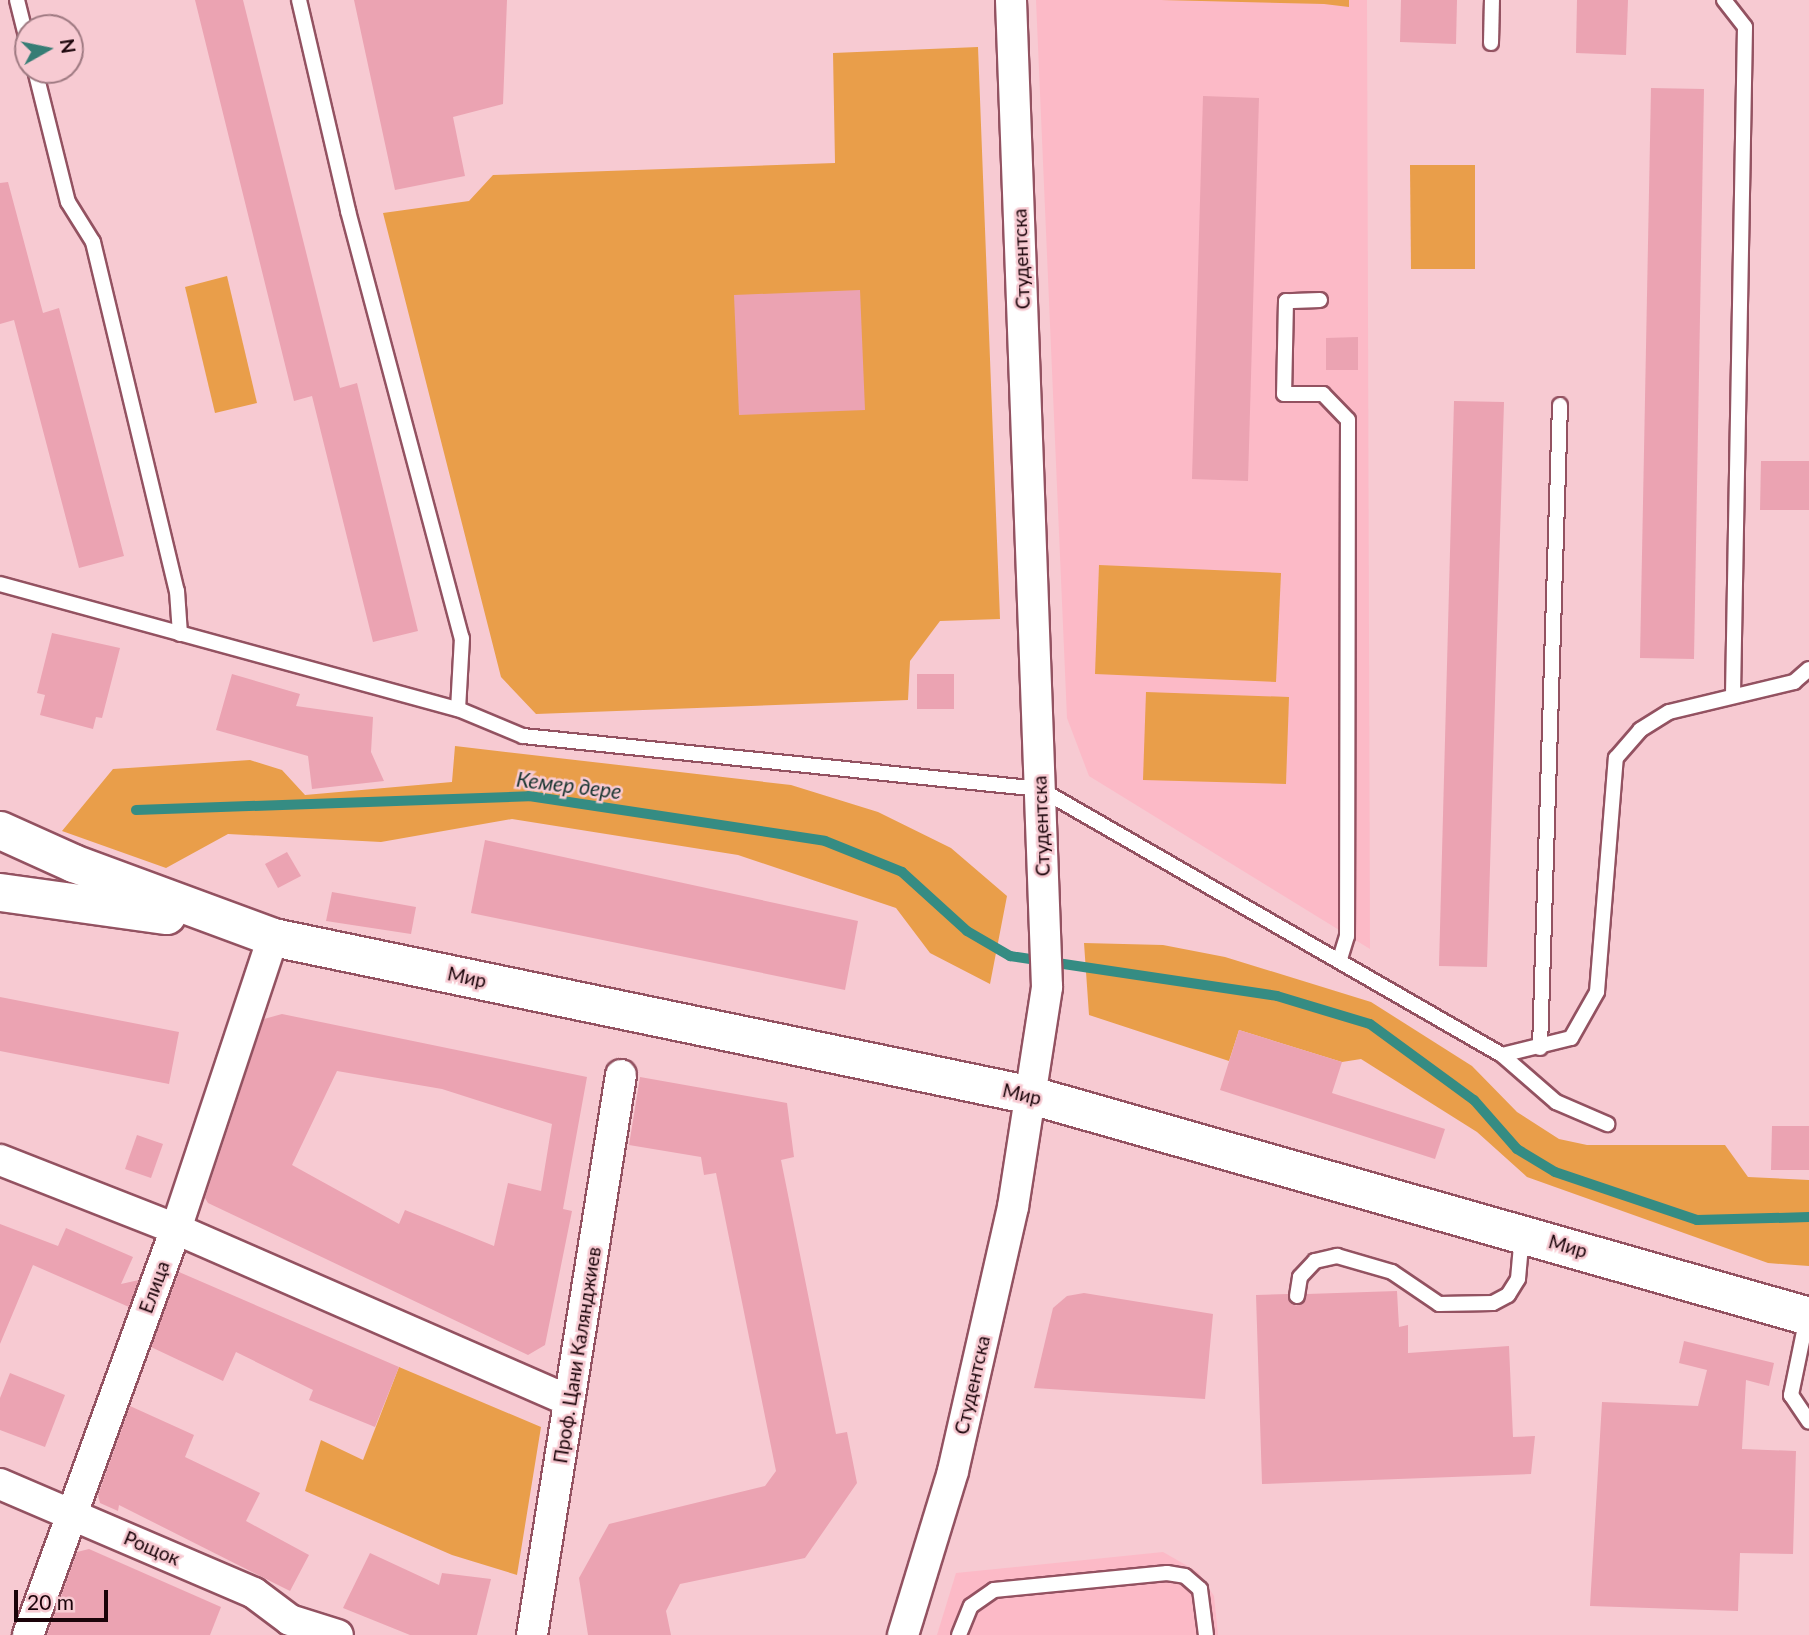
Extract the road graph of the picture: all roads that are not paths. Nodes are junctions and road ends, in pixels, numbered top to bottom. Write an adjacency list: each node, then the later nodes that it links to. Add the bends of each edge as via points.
1 (299, 0): 13 (lane, via 348,211 462,638)
2 (1011, 0): 14 (street, Студентска)
3 (1492, 0): 5 (lane)
4 (1724, 0): 12 (lane, via 1745,27)
5 (1491, 43)
6 (38, 84): 10 (lane, via 68,202 93,242 177,591)
7 (1320, 300): 19 (lane, via 1286,300 1284,394 1323,394 1348,420 1347,936)
8 (1560, 405): 20 (lane)
9 (0, 584): 10 (lane)
10 (180, 634): 13 (lane)
11 (1809, 669): 12 (lane, via 1794,682)
12 (1732, 695): 20 (lane, via 1670,712 1640,730 1616,758 1597,992 1571,1038)
13 (458, 709): 14 (lane, via 523,736)
14 (1040, 789): 19 (lane); 23 (street, Студентска, via 1047,987)
15 (0, 830): 17 (street, Мир)
16 (0, 892): 17 (street, Мир)
17 (223, 922): 18 (street, Мир)
18 (273, 937): 23 (street, Мир); 26 (street, Елица)
19 (1340, 959): 21 (lane)
20 (1540, 1048): 21 (lane)
21 (1502, 1055): 24 (lane, via 1556,1102)
22 (621, 1075): 30 (street, Проф. Цани Калянджиев)
23 (1031, 1095): 27 (street, Мир); 37 (street, Студентска, via 1013,1207 956,1458)
24 (1607, 1124)
25 (0, 1160): 26 (street)
26 (176, 1229): 30 (street); 33 (street, Елица)
27 (1522, 1233): 28 (lane, via 1518,1279 1508,1295 1493,1303 1439,1304 1392,1272 1337,1256 1315,1261 1300,1278); 29 (street, Мир)
28 (1297, 1296)
29 (1808, 1316): 31 (lane, via 1791,1395)
30 (569, 1401): 36 (street, Проф. Цани Калянджиев)
31 (1809, 1422)
32 (0, 1484): 33 (street, Рощок)
33 (70, 1514): 34 (street, Елица); 35 (street, Рощок, via 254,1593 290,1620)
34 (28, 1635)
35 (338, 1635)
36 (532, 1635)
37 (902, 1635)
38 (959, 1635): 39 (lane, via 971,1606 994,1590 1167,1573 1185,1576 1200,1589)
39 (1206, 1635)

